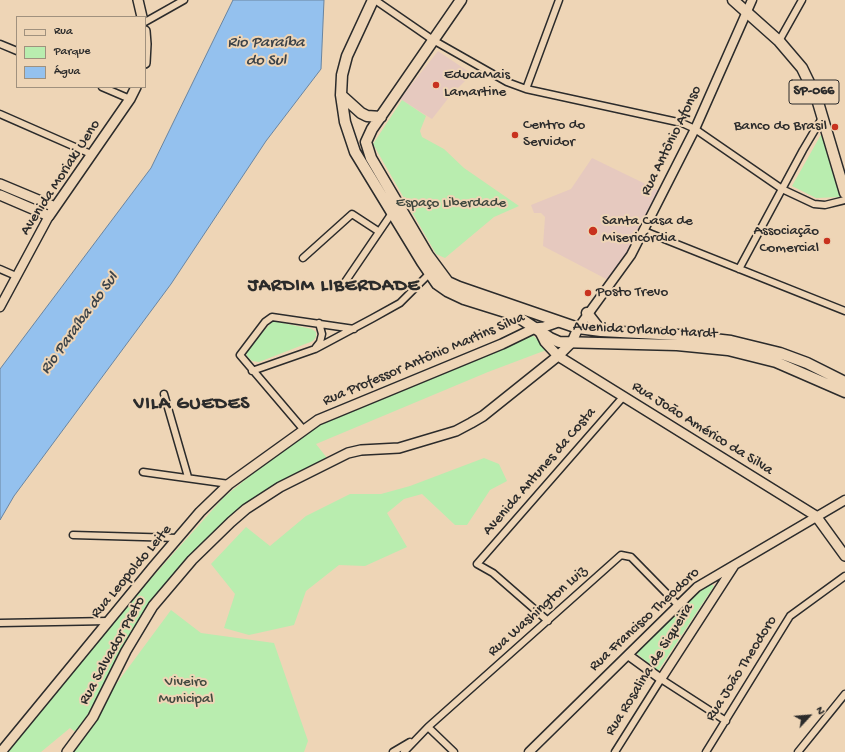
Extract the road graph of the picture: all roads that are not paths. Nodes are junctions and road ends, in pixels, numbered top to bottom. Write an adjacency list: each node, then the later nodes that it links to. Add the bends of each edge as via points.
1 (138, 0): 10 (main road)
2 (184, 0): 11 (street)
3 (374, 0): 12 (street); 19 (main road, Avenida Orlando Hardt, via 347,56)
4 (461, 0): 12 (main road)
5 (558, 0): 18 (street)
6 (733, 0): 9 (main road, SP-066)
7 (752, 0): 9 (street, Rua Antônio Afonso)
8 (802, 0): 13 (street)
9 (746, 13): 13 (main road, SP-066); 24 (street, Rua Antônio Afonso)
10 (142, 16)
11 (146, 21)
12 (433, 40): 18 (street, via 493,75); 22 (main road)
13 (779, 41): 23 (main road, SP-066, via 802,68)
14 (0, 44): 15 (street)
15 (16, 51)
16 (104, 88): 20 (street)
17 (136, 88): 20 (main road, Avenida Moriaki Ueno)
18 (526, 88): 24 (street, via 669,118)
19 (340, 95): 22 (main road, via 360,113); 33 (main road, Avenida Orlando Hardt, via 349,138 355,152)
20 (130, 99): 25 (main road, Avenida Moriaki Ueno)
21 (0, 114): 25 (street)
22 (381, 117): 46 (main road, Avenida Orlando Hardt, via 366,142 367,149 428,255 448,282)
23 (823, 118): 26 (main road, SP-066); 28 (street)
24 (695, 129): 28 (street); 36 (street, Rua Antônio Afonso)
25 (91, 154): 32 (main road, Avenida Moriaki Ueno)
26 (842, 174): 29 (main road, SP-066)
27 (0, 184): 32 (main road)
28 (782, 189): 31 (street, via 814,204 825,205); 39 (street)
29 (845, 193)
30 (0, 195): 34 (main road)
31 (845, 200)
32 (55, 207): 34 (main road, Avenida Moriaki Ueno)
33 (392, 213): 35 (street); 40 (main road, Avenida Orlando Hardt)
34 (49, 216): 41 (street, Avenida Moriaki Ueno)
35 (378, 231): 37 (street, via 352,214); 42 (street)
36 (644, 231): 39 (street); 45 (street, Rua Antônio Afonso, via 631,254)
37 (303, 258)
38 (0, 269): 41 (street)
39 (739, 269): 44 (street)
40 (429, 274): 48 (street, via 400,303); 50 (main road, Avenida Orlando Hardt, via 447,291 515,315)
41 (16, 276): 43 (street, Avenida Moriaki Ueno)
42 (343, 285)
43 (0, 307)
44 (845, 311)
45 (587, 312): 49 (street, Rua Antônio Afonso); 51 (main road)
46 (558, 322): 49 (main road, Avenida Orlando Hardt); 50 (main road, Rua Professor Antônio Martins Silva)
47 (319, 324): 48 (street); 53 (street, via 322,334); 55 (street, via 272,317 265,322 240,355)
48 (354, 328): 53 (street)
49 (578, 328): 51 (main road, Avenida Orlando Hardt); 52 (main road)
50 (538, 330): 52 (main road, Avenida Orlando Hardt, via 559,342); 54 (main road, Rua João Américo da Silva); 60 (main road, Rua Professor Antônio Martins Silva, via 332,414)
51 (601, 331): 56 (main road, Avenida Orlando Hardt, via 731,341 807,363)
52 (572, 342): 54 (main road, Rua Salvador Preto); 57 (main road, Avenida Orlando Hardt, via 677,345 728,350 776,362)
53 (315, 349): 55 (street)
54 (558, 356): 59 (main road, Rua João Américo da Silva); 82 (main road, Rua Salvador Preto, via 483,416 456,431 399,448 348,453 293,480 246,509 192,560 153,606 126,651 93,717)
55 (252, 371): 60 (street)
56 (845, 382)
57 (845, 392)
58 (164, 394): 62 (street)
59 (623, 397): 65 (main road, Rua João Américo da Silva); 73 (street, Avenida Antunes da Costa, via 477,564 493,573)
60 (303, 429): 63 (main road, Rua Leopoldo Leite)
61 (143, 472): 62 (street)
62 (188, 477): 63 (street)
63 (229, 484): 67 (main road, Rua Leopoldo Leite)
64 (845, 500): 65 (street, Rua Francisco Theodoro)
65 (816, 516): 68 (main road, Rua João Américo da Silva); 69 (street, Rua Francisco Theodoro)
66 (74, 535): 67 (street)
67 (178, 538): 72 (main road, Rua Leopoldo Leite)
68 (845, 556)
69 (735, 563): 71 (street, Rua Francisco Theodoro, via 697,587); 76 (street, Rua Rosalina de Siqueira)
70 (845, 576): 78 (street, Rua João Theodoro, via 790,616)
71 (678, 605): 73 (street, Rua Washington Luiz, via 631,557 624,555 617,558); 75 (street, Rua Francisco Theodoro)
72 (109, 621): 74 (street); 81 (main road, Rua Leopoldo Leite)
73 (548, 621): 79 (street, Rua Washington Luiz)
74 (0, 623)
75 (628, 655): 76 (street); 86 (street, Rua Francisco Theodoro)
76 (661, 679): 78 (street); 87 (street, Rua Rosalina de Siqueira)
77 (845, 694): 89 (street)
78 (726, 720): 88 (street, Rua João Theodoro)
79 (428, 727): 80 (street, Rua Washington Luiz); 85 (street)
80 (414, 740): 83 (street, Rua Washington Luiz); 84 (street, Rua Washington Luiz)
81 (0, 752)
82 (67, 752)
83 (393, 752)
84 (404, 752)
85 (454, 752)
86 (529, 752)
87 (615, 752)
88 (706, 752)
89 (798, 752)

